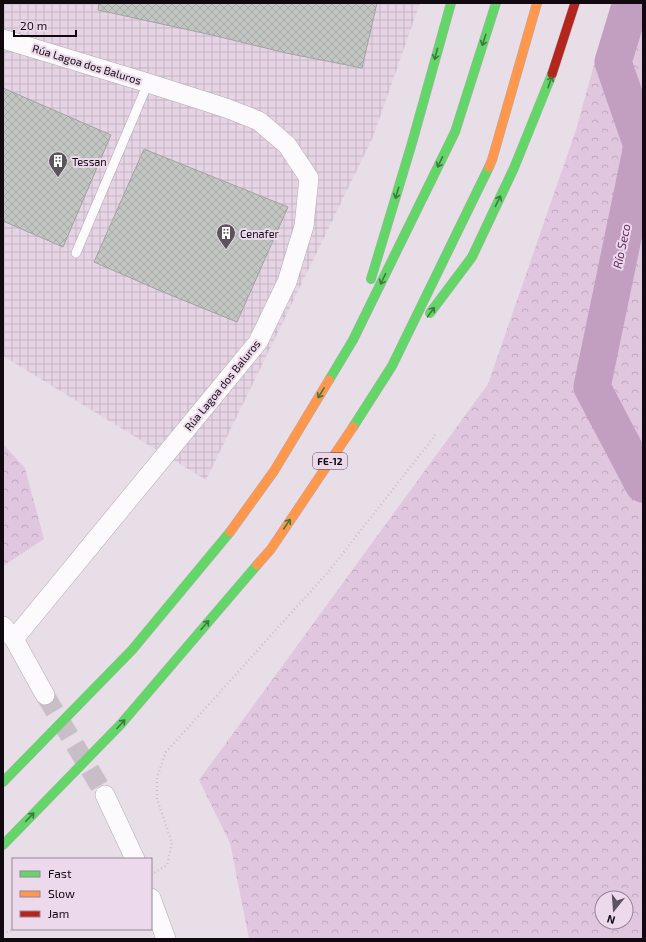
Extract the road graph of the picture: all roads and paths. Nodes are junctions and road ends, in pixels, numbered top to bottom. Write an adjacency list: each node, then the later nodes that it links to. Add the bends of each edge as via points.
1 (450, 3): 8 (highway, one-way to 8, via 410,151)
2 (496, 3): 8 (highway, one-way to 8, via 455,132)
3 (537, 3): 9 (highway, FE-12, via 492,160)
4 (575, 3): 9 (highway, one-way to 4, via 472,257 514,168 548,87)
5 (3, 39): 6 (street, Rúa Lagoa dos Baluros)
6 (148, 83): 7 (lane, Rúa Lagoa dos Baluros); 11 (street, Rúa Lagoa dos Baluros, via 259,121 287,145 309,178 304,226 287,282 258,342)
7 (76, 253)
8 (353, 340): 13 (highway, one-way to 13, via 274,471 230,533 132,650)
9 (392, 366): 15 (highway, FE-12, one-way to 9, via 121,724 271,549)
10 (437, 434): 17 (path, via 328,571 166,752 157,777 157,799 172,843 167,865)
11 (8, 632): 12 (street)
12 (45, 695)
13 (3, 782)
14 (105, 795): 16 (street)
15 (3, 845)
16 (135, 858)
17 (152, 874)
18 (152, 901): 19 (street)
19 (166, 939)

